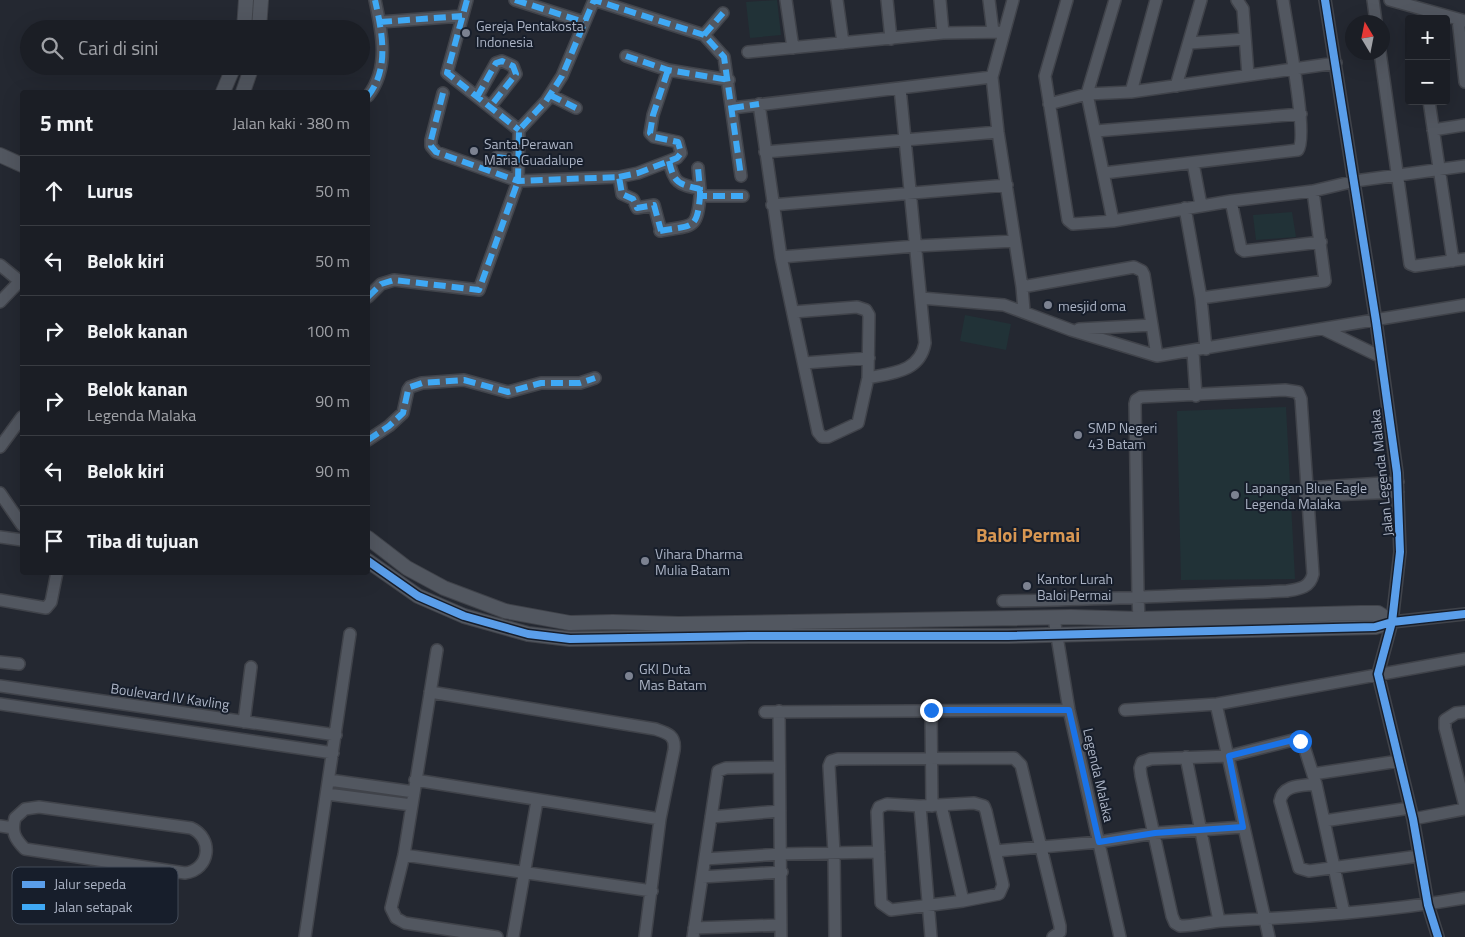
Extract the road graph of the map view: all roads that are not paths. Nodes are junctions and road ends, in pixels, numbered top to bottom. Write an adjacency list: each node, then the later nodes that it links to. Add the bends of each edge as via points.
1 (246, 0): 25 (street)
2 (261, 0): 26 (street)
3 (375, 0): 28 (street)
4 (468, 0): 24 (street)
5 (515, 0): 29 (street)
6 (786, 0): 37 (street)
7 (837, 0): 36 (street)
8 (888, 0): 33 (street)
9 (940, 0): 31 (street)
10 (989, 0): 30 (street)
11 (1013, 0): 30 (street)
12 (1067, 0): 61 (street, via 1046,66)
13 (1115, 0): 57 (street)
14 (1156, 0): 56 (street)
15 (1201, 0): 35 (street)
16 (1237, 0): 34 (street, via 1243,9)
17 (1283, 0): 42 (street)
18 (1325, 0): 41 (street, Jalan Legenda Malaka)
19 (1373, 0): 23 (street)
20 (1390, 0): 22 (street)
21 (723, 13): 32 (street)
22 (1416, 14): 27 (street)
23 (1375, 15)
24 (462, 16): 28 (street); 59 (street, via 447,73)
25 (245, 20)
26 (260, 20)
27 (1461, 20): 49 (street)
28 (380, 22): 54 (street, via 381,66)
29 (584, 22): 32 (street, via 594,0); 58 (street, via 565,70)
30 (998, 32): 31 (street); 47 (street)
31 (943, 33): 33 (street)
32 (704, 35): 48 (street, via 724,57)
33 (891, 38): 36 (street)
34 (1245, 40): 35 (street); 46 (street)
35 (1190, 43): 50 (street)
36 (843, 44): 37 (street)
37 (793, 48): 38 (street)
38 (748, 52)
39 (626, 56): 43 (street)
40 (1381, 60): 85 (street)
41 (1336, 63): 42 (street); 88 (street, Jalan Legenda Malaka)
42 (1293, 69): 46 (street); 66 (street)
43 (668, 70): 48 (street); 77 (street, via 650,130 654,137 680,144 680,156)
44 (230, 75): 52 (street)
45 (249, 75): 53 (street)
46 (1248, 75): 50 (street)
47 (992, 77): 51 (street); 71 (street)
48 (729, 80): 65 (street)
49 (1465, 82)
50 (1176, 86): 56 (street)
51 (900, 88): 60 (street); 72 (street)
52 (224, 90)
53 (244, 90)
54 (370, 92)
55 (443, 92): 87 (street, via 431,140 432,148)
56 (1131, 92): 57 (street)
57 (1087, 94): 61 (street); 70 (street)
58 (550, 95): 64 (street); 68 (street)
59 (477, 97): 63 (street); 63 (street, via 496,63 502,61 513,66 516,74)
60 (759, 104): 65 (street); 73 (street)
61 (1048, 104): 98 (street, via 1068,220 1073,224)
62 (1430, 105): 69 (street)
63 (490, 107): 68 (street)
64 (576, 108)
65 (732, 108): 84 (street)
66 (1300, 114): 70 (street); 79 (street, via 1301,143 1298,150)
67 (1465, 126): 69 (street)
68 (519, 130): 76 (street)
69 (1433, 130): 82 (street)
70 (1096, 131): 83 (street)
71 (998, 132): 72 (street); 89 (street)
72 (904, 140): 73 (street); 92 (street)
73 (765, 152): 95 (street)
74 (0, 154): 78 (street)
75 (497, 157): 76 (street)
76 (518, 160): 87 (street)
77 (669, 161): 86 (street, via 638,174); 91 (street, via 676,181)
78 (20, 164)
79 (1193, 164): 83 (street); 96 (street)
80 (1465, 166): 82 (street)
81 (698, 168): 91 (street)
82 (1440, 170): 85 (street); 104 (street)
83 (1104, 173): 98 (street)
84 (742, 176)
85 (1399, 176): 88 (street); 104 (street, via 1410,264)
86 (619, 177): 87 (street); 91 (street, via 623,196 633,199 638,208 654,205 660,231 695,221)
87 (518, 181): 109 (street, via 480,290 394,280 381,284)
88 (1354, 182): 90 (street); 116 (street, Jalan Legenda Malaka)
89 (1006, 185): 92 (street); 99 (street)
90 (1313, 191): 94 (street); 100 (street)
91 (700, 192): 93 (street)
92 (911, 194): 95 (street); 101 (street)
93 (743, 196)
94 (1231, 200): 96 (street); 100 (street, via 1244,251)
95 (772, 205): 102 (street)
96 (1201, 206): 97 (street)
97 (1185, 208): 98 (street); 111 (street)
98 (1113, 221)
99 (1015, 241): 101 (street); 108 (street)
100 (1321, 242): 111 (street, via 1325,281)
101 (916, 246): 102 (street); 110 (street)
102 (781, 257): 115 (street)
103 (1465, 259): 104 (street)
104 (1453, 261)
105 (0, 265): 106 (street)
106 (20, 281)
107 (20, 283): 112 (street)
108 (1022, 287): 114 (street); 117 (street, via 1139,269 1144,275)
109 (370, 295)
110 (921, 298): 114 (street, via 996,303); 127 (street, via 925,343 921,357 908,370)
111 (1201, 298): 120 (street)
112 (0, 302)
113 (1465, 305): 116 (street)
114 (1024, 311): 118 (street)
115 (793, 312): 123 (street, via 862,308 868,315); 125 (street)
116 (1376, 321): 119 (street); 124 (street, Jalan Legenda Malaka)
117 (1152, 326): 118 (street); 122 (street)
118 (1071, 330): 122 (street)
119 (1325, 330): 120 (street); 124 (street)
120 (1206, 349): 121 (street)
121 (1193, 352): 122 (street); 128 (street)
122 (1157, 356)
123 (869, 358): 125 (street); 127 (street)
124 (1381, 358): 132 (street, Jalan Legenda Malaka)
125 (804, 363): 127 (street, via 818,432 822,437 858,423)
126 (595, 378): 130 (street, via 580,383 548,382 508,392 464,380 415,385 408,390 403,414)
127 (868, 378)
128 (1196, 396): 133 (street, via 1285,390 1298,392); 141 (street, via 1136,400)
129 (20, 422): 131 (street)
130 (370, 439)
131 (0, 446)
132 (1398, 487): 133 (street); 147 (street, Jalan Legenda Malaka, via 1400,552)
133 (1306, 492): 141 (street, via 1312,574 1302,589)
134 (0, 493): 135 (street)
135 (20, 522)
136 (0, 537): 137 (street)
137 (20, 540)
138 (370, 540): 145 (street, via 407,568 444,588 505,611 556,622 678,624)
139 (370, 562): 149 (street, via 418,596 444,608 546,637)
140 (56, 575): 142 (street, via 52,602 46,608)
141 (1138, 597): 143 (street); 146 (street)
142 (0, 600)
143 (1003, 601)
144 (1465, 614): 147 (street)
145 (1054, 618): 146 (street); 149 (street, Legenda Malaka)
146 (1138, 619): 147 (street, via 1378,613)
147 (1392, 622): 149 (street, via 1375,627); 155 (street, Jalan Legenda Malaka)
148 (350, 634): 167 (street)
149 (1058, 635): 161 (street, Legenda Malaka)
150 (437, 650): 157 (street)
151 (1465, 659): 155 (street)
152 (0, 662): 153 (street)
153 (19, 664)
154 (251, 667): 166 (street)
155 (1378, 674): 159 (street); 172 (street)
156 (0, 686): 166 (street, Boulevard IV Kavling)
157 (430, 692): 176 (street); 186 (street, via 655,729 668,734 675,744)
158 (0, 704): 168 (street)
159 (1216, 704): 162 (street); 169 (street)
160 (931, 710): 161 (street); 163 (street); 170 (street)
161 (1069, 710): 193 (street, Legenda Malaka)
162 (1125, 710)
163 (779, 711): 164 (street); 173 (street)
164 (765, 712)
165 (1465, 712): 182 (street, via 1446,720 1445,728)
166 (244, 722): 167 (street, Boulevard IV Kavling)
167 (336, 735): 168 (street)
168 (333, 753): 175 (street)
169 (1229, 756): 171 (street); 174 (street, via 1300,741); 189 (street)
170 (932, 758): 181 (street); 194 (street, via 1018,760); 197 (street, via 832,761 829,766)
171 (1186, 758): 191 (street); 192 (street, via 1151,759 1141,764)
172 (1399, 761): 174 (street); 184 (street)
173 (778, 767): 183 (street); 185 (street, via 721,769 716,775)
174 (1315, 779): 187 (street); 203 (street, via 1283,791 1280,801 1299,868 1308,871)
175 (329, 780): 177 (street); 178 (street)
176 (415, 780): 177 (street); 179 (street)
177 (414, 792): 180 (street)
178 (327, 794): 180 (street); 218 (street)
179 (537, 801): 186 (street); 206 (street)
180 (412, 805): 199 (street)
181 (931, 806): 195 (street, via 974,803 984,806); 196 (street, via 887,804 879,808); 210 (street); 211 (street)
182 (1465, 808): 184 (street)
183 (780, 811): 185 (street); 198 (street)
184 (1411, 814): 187 (street); 200 (street)
185 (711, 817): 201 (street)
186 (660, 819): 208 (street)
187 (1324, 821): 203 (street)
188 (0, 826): 190 (street)
189 (1243, 827): 191 (street); 214 (street)
190 (13, 828): 202 (street, via 16,840 25,849); 204 (street, via 19,812 39,808 191,828 201,834 207,850 205,860 197,870)
191 (1200, 830): 192 (street); 215 (street)
192 (1155, 833): 193 (street); 215 (street, via 1175,923 1188,926)
193 (1099, 842): 194 (street); 225 (street, Legenda Malaka)
194 (1040, 846): 195 (street); 224 (street, via 1060,926 1060,932)
195 (996, 851): 210 (street, via 1003,885 1001,892 996,896)
196 (879, 852): 197 (street); 211 (street, via 881,903 884,907 891,910)
197 (834, 853): 198 (street); 222 (street)
198 (782, 854): 201 (street); 205 (street)
199 (404, 855): 206 (street); 219 (street, via 391,908 396,918 405,924)
200 (1419, 856): 203 (street); 212 (street)
201 (705, 859): 207 (street)
202 (145, 867)
203 (1334, 868): 213 (street)
204 (178, 872)
205 (782, 872): 207 (street); 216 (street)
206 (524, 873): 208 (street); 220 (street)
207 (702, 877): 217 (street)
208 (652, 891): 221 (street)
209 (1465, 898): 212 (street)
210 (963, 902): 211 (street)
211 (928, 904): 223 (street)
212 (1428, 905): 213 (street); 227 (street)
213 (1344, 913): 214 (street)
214 (1265, 920): 215 (street); 226 (street)
215 (1219, 921)
216 (781, 931): 217 (street)
217 (693, 932)
218 (305, 937)
219 (497, 937)
220 (513, 937)
221 (644, 937)
222 (834, 937)
223 (931, 937)
224 (1053, 937)
225 (1120, 937)
226 (1269, 937)
227 (1438, 937)

